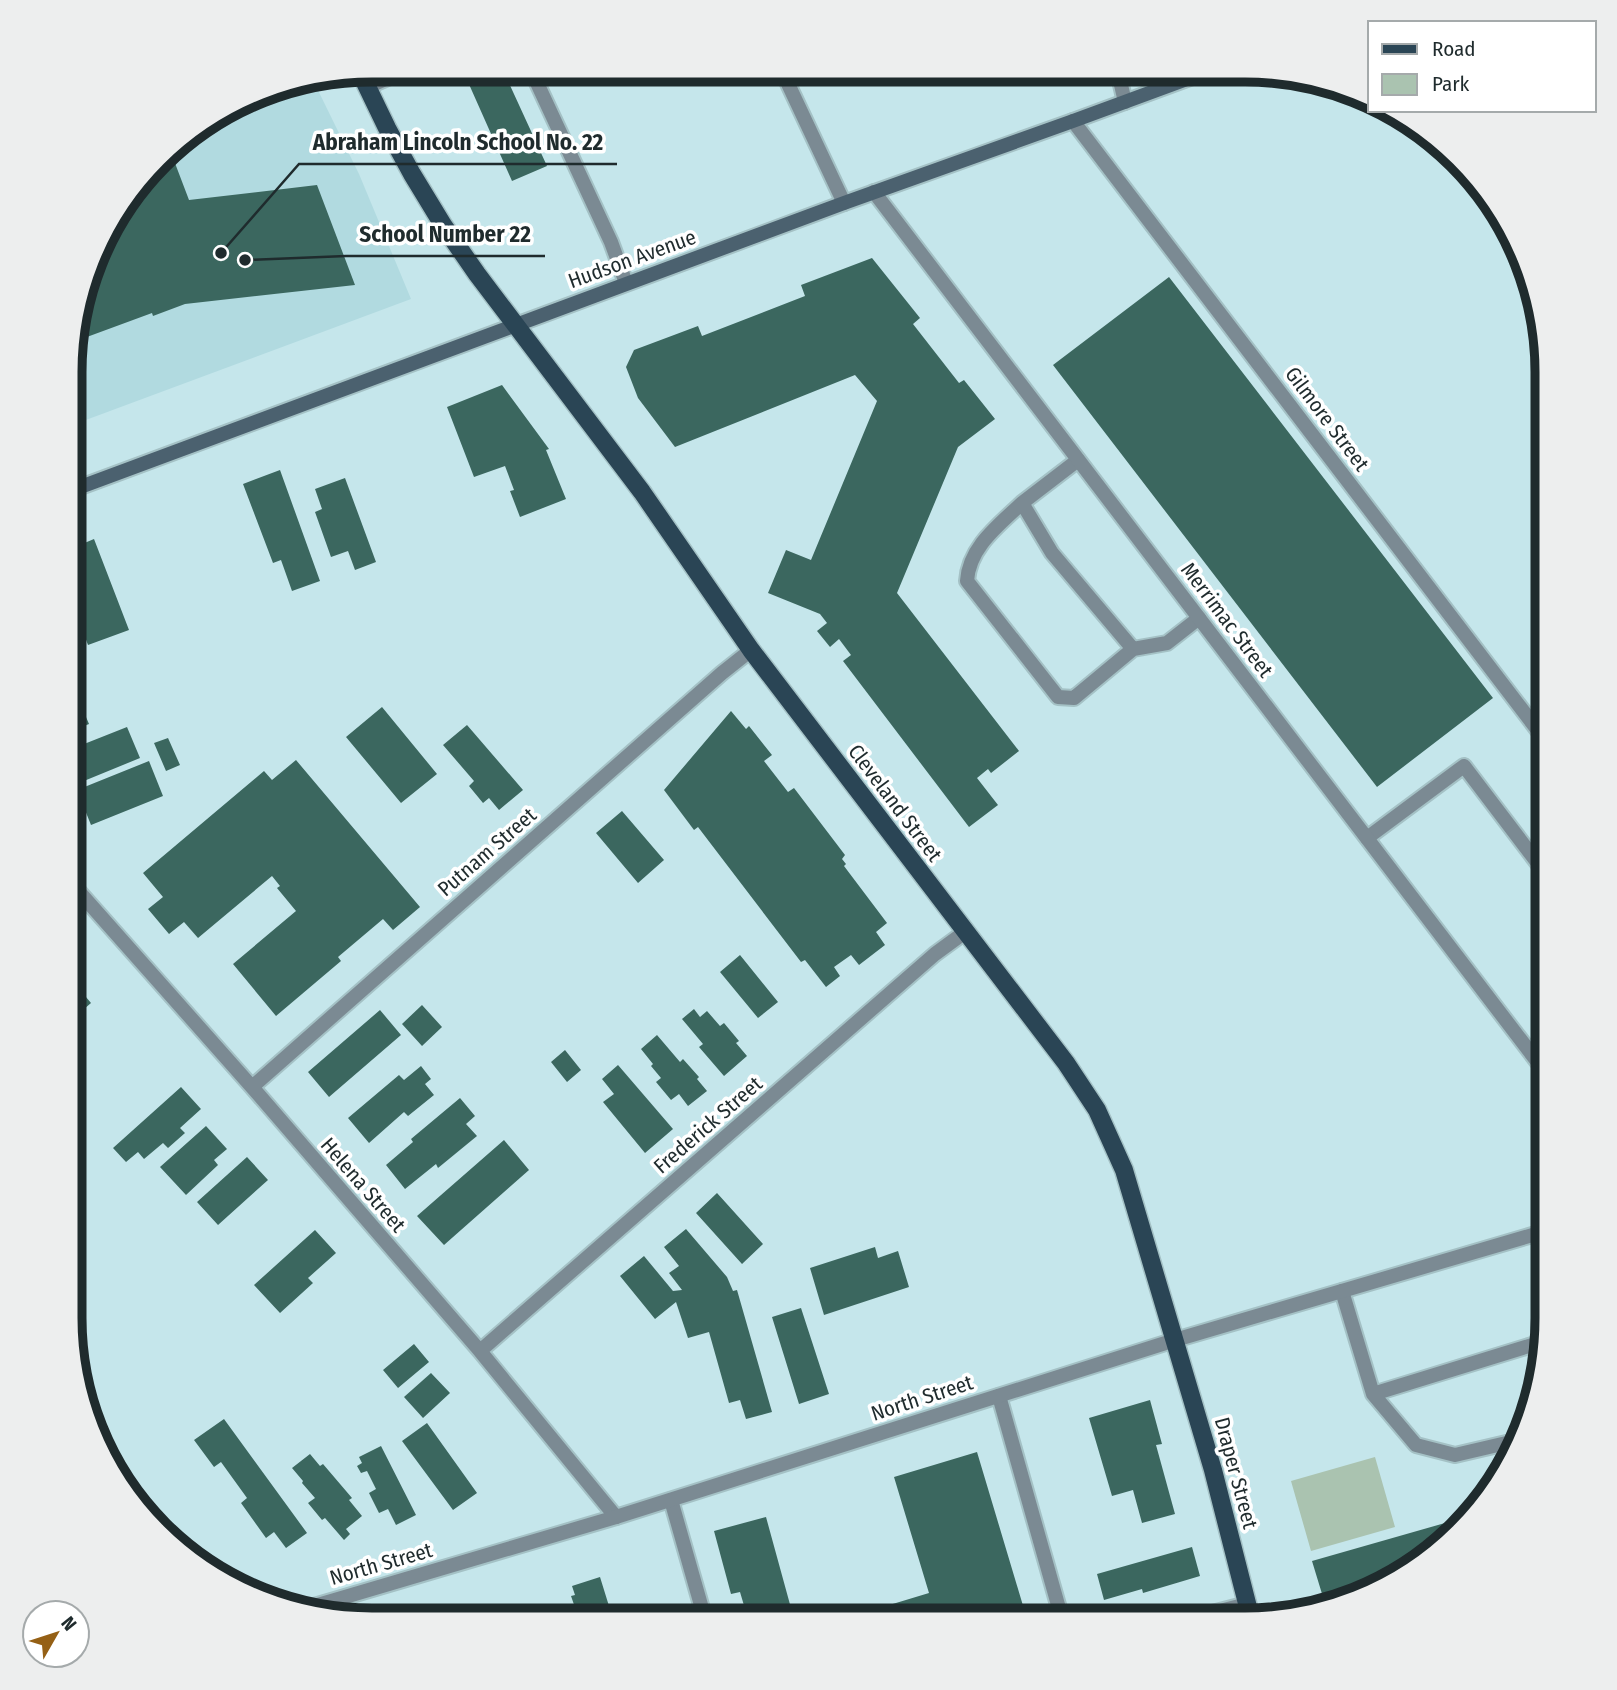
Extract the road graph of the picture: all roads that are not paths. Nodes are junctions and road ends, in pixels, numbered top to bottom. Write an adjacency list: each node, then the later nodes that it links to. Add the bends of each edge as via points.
1 (365, 82): 11 (main road, Cleveland Street, via 428,202)
2 (536, 82): 10 (street)
3 (787, 82): 9 (street)
4 (1120, 82): 6 (street)
5 (1180, 82): 6 (main road, Hudson Avenue)
6 (1125, 103): 7 (main road, Hudson Avenue)
7 (1073, 121): 8 (main road, Hudson Avenue); 18 (street, Gilmore Street)
8 (874, 192): 9 (main road, Hudson Avenue); 12 (street, Merrimac Street)
9 (844, 203): 10 (main road, Hudson Avenue)
10 (626, 284): 11 (main road, Hudson Avenue)
11 (514, 325): 13 (main road, Hudson Avenue); 17 (main road, Cleveland Street, via 642,492)
12 (1078, 460): 14 (street); 15 (street, Merrimac Street)
13 (82, 486)
14 (1023, 503): 16 (street, via 1052,553); 16 (street, via 985,537 968,569 967,582 1058,697 1074,698)
15 (1199, 618): 16 (street, via 1167,643); 19 (street, Merrimac Street)
16 (1133, 649)
17 (751, 650): 22 (main road, Cleveland Street); 24 (street, Putnam Street)
18 (1535, 727)
19 (1367, 838): 20 (street, via 1464,766); 23 (street, Merrimac Street)
20 (1535, 860)
21 (82, 895): 24 (street, Helena Street)
22 (965, 932): 27 (main road, Cleveland Street, via 1097,1110 1124,1170); 29 (street, Frederick Street)
23 (1535, 1059)
24 (252, 1087): 29 (street, Helena Street)
25 (1535, 1234): 26 (street, North Street)
26 (1342, 1291): 27 (street, North Street); 30 (street)
27 (1175, 1340): 31 (street, North Street); 38 (main road, Draper Street)
28 (1533, 1345): 30 (street)
29 (480, 1351): 34 (street, Helena Street)
30 (1373, 1394): 32 (street, via 1416,1445 1455,1455)
31 (999, 1396): 33 (street, North Street); 37 (street)
32 (1506, 1443)
33 (671, 1500): 34 (street, North Street); 36 (street)
34 (616, 1517): 35 (street, North Street)
35 (324, 1603)
36 (702, 1608)
37 (1059, 1608)
38 (1248, 1608)

